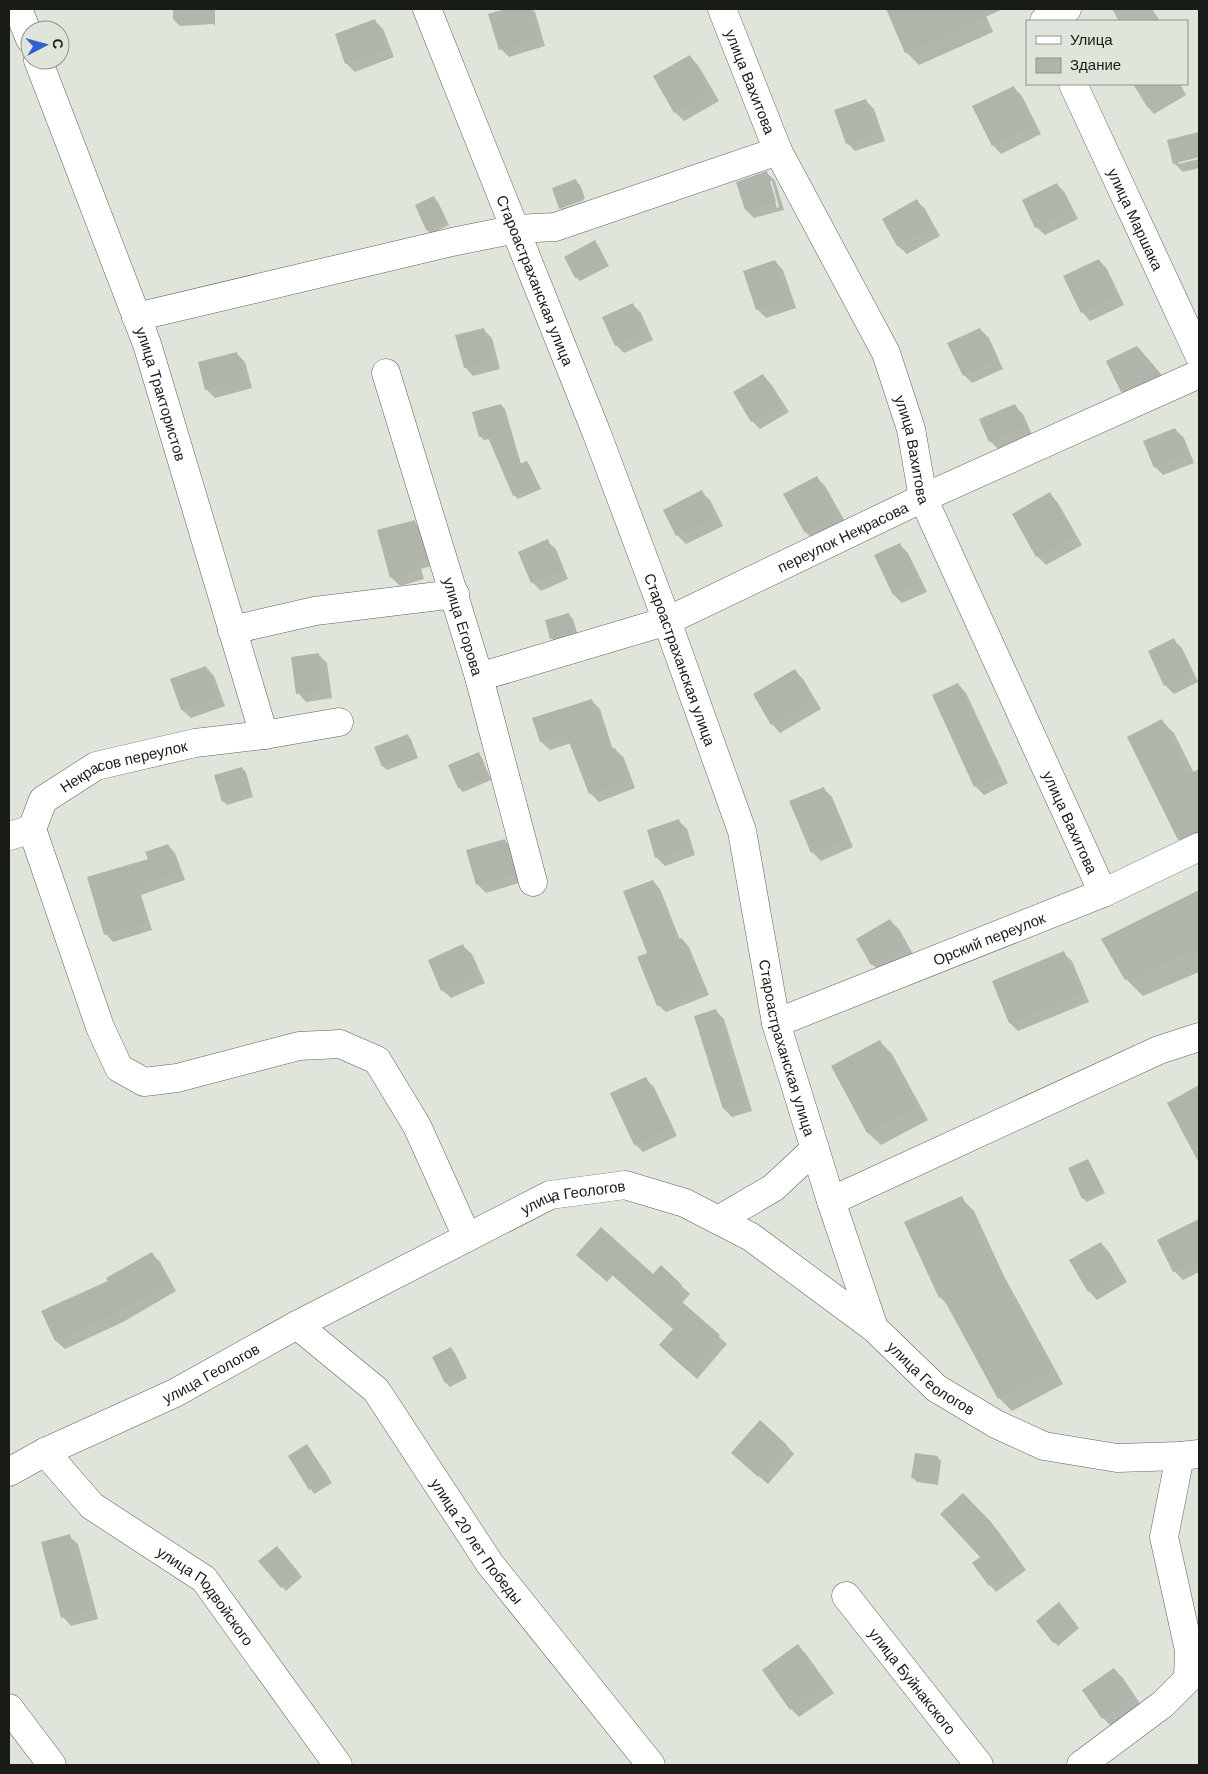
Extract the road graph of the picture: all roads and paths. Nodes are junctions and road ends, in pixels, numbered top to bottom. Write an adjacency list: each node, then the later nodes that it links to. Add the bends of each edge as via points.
1 (427, 9): 8 (street, Староастраханская улица)
2 (722, 9): 7 (street, улица Вахитова)
3 (1068, 9): 4 (street)
4 (1046, 20)
5 (42, 70): 9 (street, улица Трактористов)
6 (1073, 85): 10 (street, улица Маршака)
7 (778, 151): 8 (street, via 555,227); 13 (street, улица Вахитова, via 886,354 910,429)
8 (516, 229): 9 (street); 15 (street, Староастраханская улица)
9 (136, 317): 16 (street, улица Трактористов, via 147,344)
10 (1199, 355)
11 (386, 373): 14 (street, улица Егорова)
12 (1199, 374): 13 (street, переулок Некрасова)
13 (923, 498): 15 (street, переулок Некрасова); 23 (street, улица Вахитова)
14 (455, 594): 16 (street, via 315,612); 17 (street, улица Егорова)
15 (667, 621): 17 (street, переулок Некрасова); 24 (street, Староастраханская улица, via 742,831)
16 (232, 630): 19 (street, улица Трактористов)
17 (479, 677): 22 (street, улица Егорова)
18 (339, 722): 19 (street, Некрасов переулок)
19 (264, 735): 20 (street, Некрасов переулок, via 195,743 96,766 43,800)
20 (20, 833): 29 (street, via 119,1068 144,1082 177,1078 299,1046 340,1044 377,1060 417,1126)
21 (1199, 847): 23 (street, Орский переулок)
22 (533, 882)
23 (1103, 893): 24 (street, Орский переулок)
24 (776, 1023): 26 (street, Староастраханская улица)
25 (1199, 1037): 27 (street, via 1159,1050)
26 (815, 1149): 27 (street, Староастраханская улица); 28 (street, via 773,1188)
27 (831, 1201): 31 (street, Староастраханская улица)
28 (718, 1220): 29 (street, улица Геологов, via 685,1203 626,1186 550,1195); 31 (street, улица Геологов, via 752,1237)
29 (467, 1237): 30 (street, улица Геологов)
30 (297, 1325): 32 (street, улица Геологов, via 175,1393); 40 (street, улица 20 лет Победы, via 376,1390 490,1564)
31 (874, 1328): 33 (street, улица Геологов, via 936,1388 996,1424 1044,1446 1117,1458)
32 (45, 1452): 34 (street, улица Геологов); 39 (street, улица Подвойского, via 92,1506 204,1579)
33 (1190, 1455): 36 (street, via 1164,1537 1189,1650)
34 (9, 1472)
35 (846, 1596): 41 (street, улица Буйнакского)
36 (1194, 1689): 42 (street, via 1163,1704)
37 (9, 1708): 38 (street)
38 (52, 1765)
39 (338, 1765)
40 (651, 1765)
41 (979, 1765)
42 (1081, 1765)

